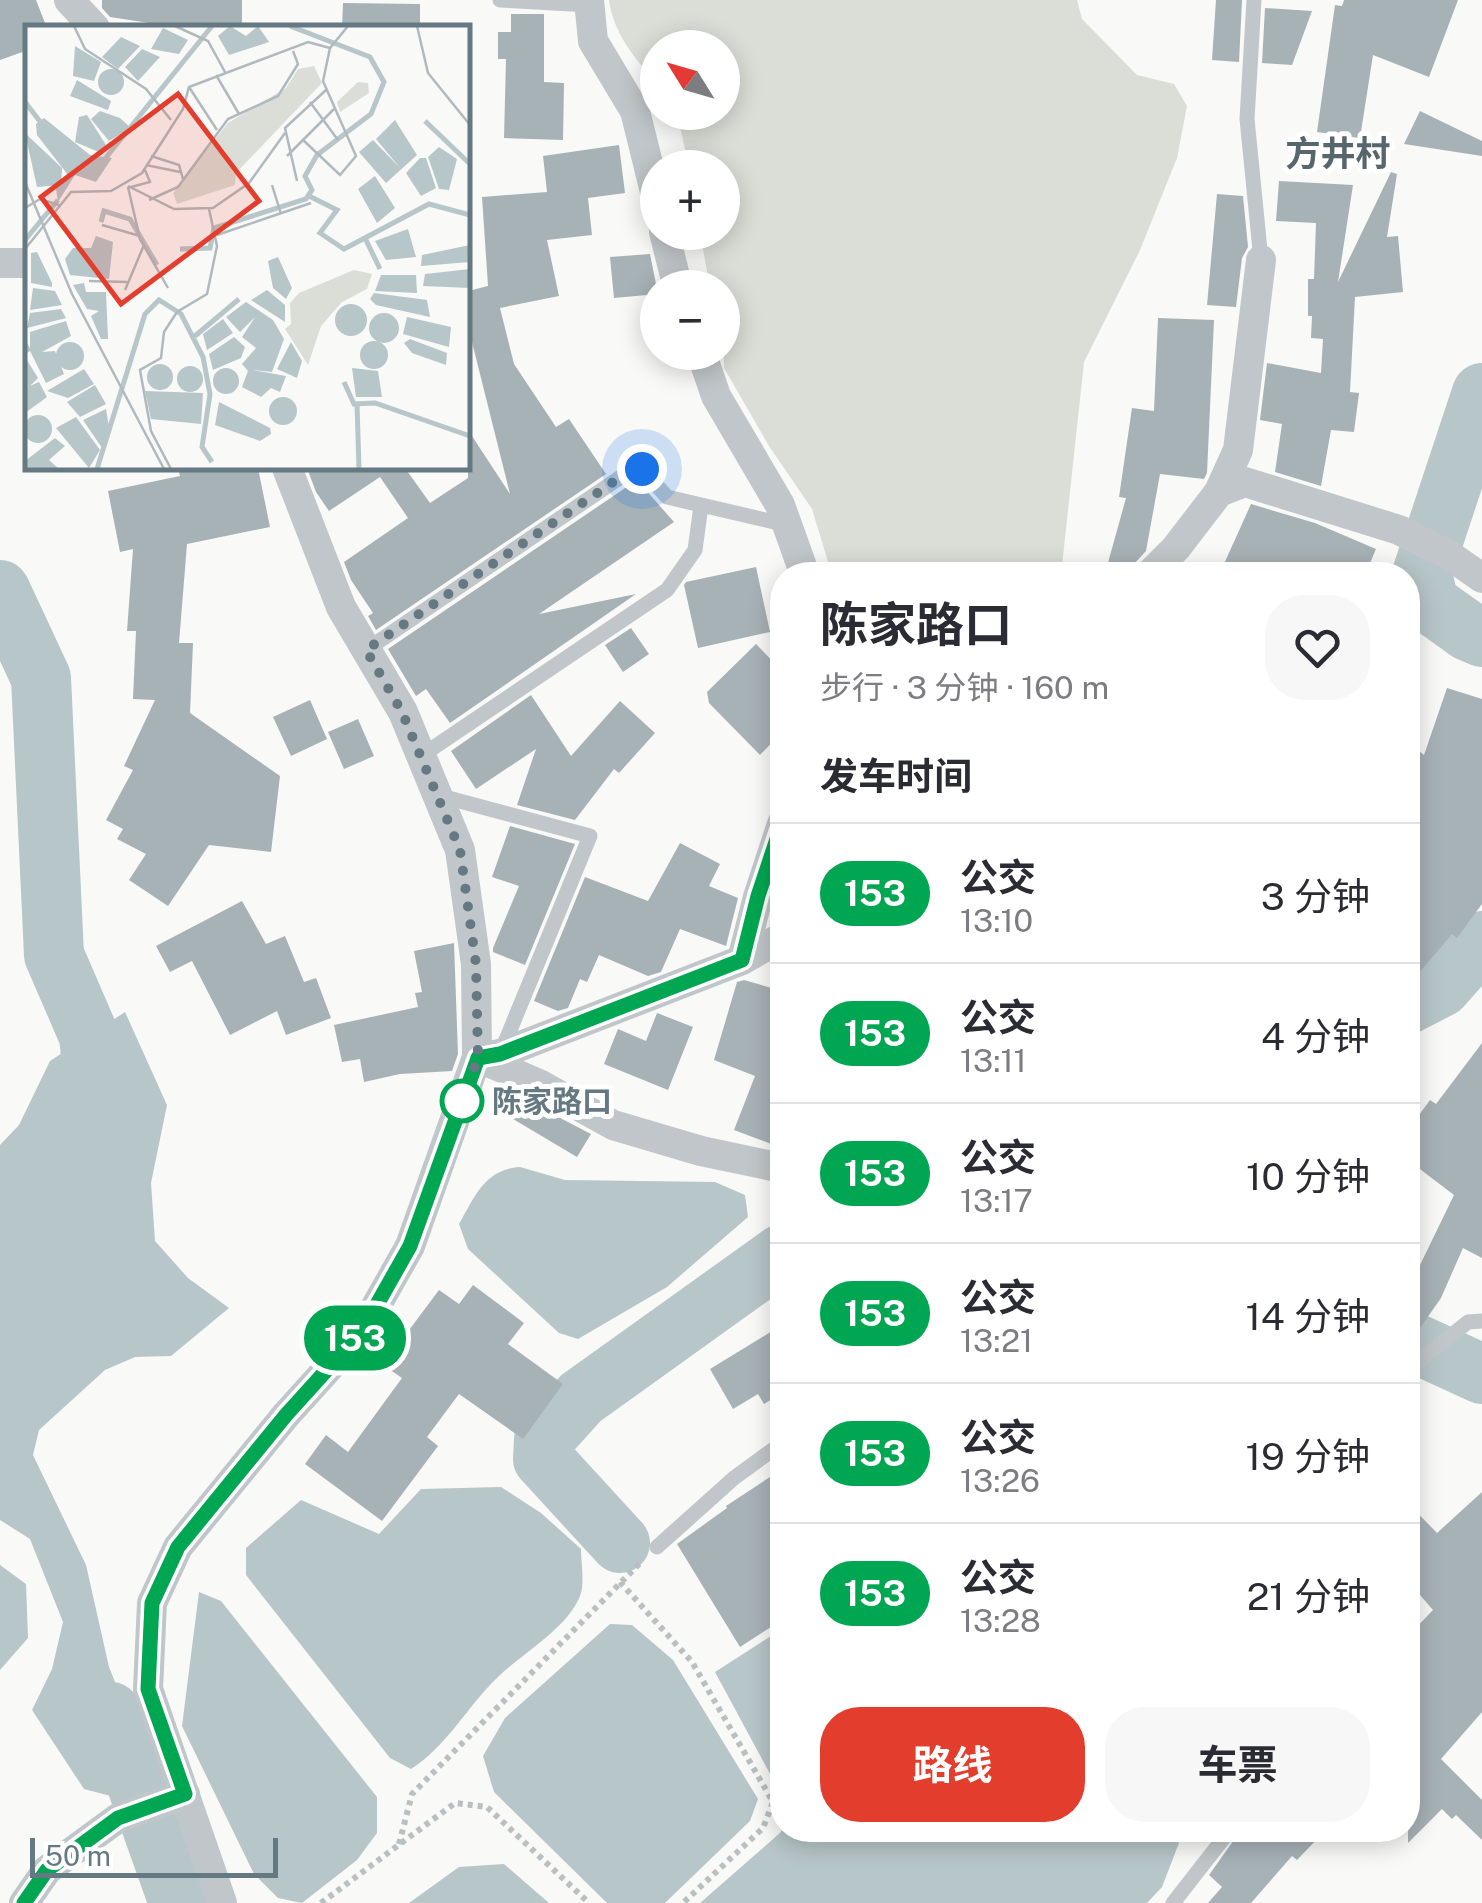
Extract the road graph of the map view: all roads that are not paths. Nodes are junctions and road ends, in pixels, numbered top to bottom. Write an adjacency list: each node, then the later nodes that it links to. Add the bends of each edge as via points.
1 (69, 0): 5 (street)
2 (500, 0): 4 (lane)
3 (1254, 0): 7 (lane, via 1247,119)
4 (589, 2): 6 (street, via 593,41 635,111)
5 (92, 25)
6 (645, 150)
7 (1261, 260): 12 (street, via 1238,450)
8 (25, 263): 9 (street)
9 (0, 264)
10 (707, 370): 14 (street)
11 (288, 470): 18 (street, via 341,607)
12 (1219, 492): 16 (street); 17 (street, via 1244,482 1399,530)
13 (701, 506): 14 (lane); 18 (lane, via 667,497 634,468); 19 (lane, via 695,550 667,590)
14 (788, 525): 15 (street)
15 (801, 562)
16 (1162, 562)
17 (1482, 578)
18 (366, 650): 19 (street)
19 (421, 756): 20 (street)
20 (437, 795): 24 (street, via 460,850); 24 (lane, via 590,836)
21 (770, 860): 23 (street)
22 (770, 943): 23 (street)
23 (742, 960): 24 (street)
24 (489, 1056): 25 (street, via 613,1126); 30 (street, via 410,1246 362,1331 178,1547 152,1603 148,1689)
25 (770, 1165)
26 (1482, 1321): 27 (lane, via 1468,1322)
27 (1420, 1360)
28 (770, 1452): 29 (lane)
29 (657, 1547)
30 (171, 1799): 32 (street, via 118,1818 47,1870); 33 (street)
31 (1221, 1842): 34 (lane)
32 (24, 1903)
33 (222, 1903)
34 (1173, 1903)

